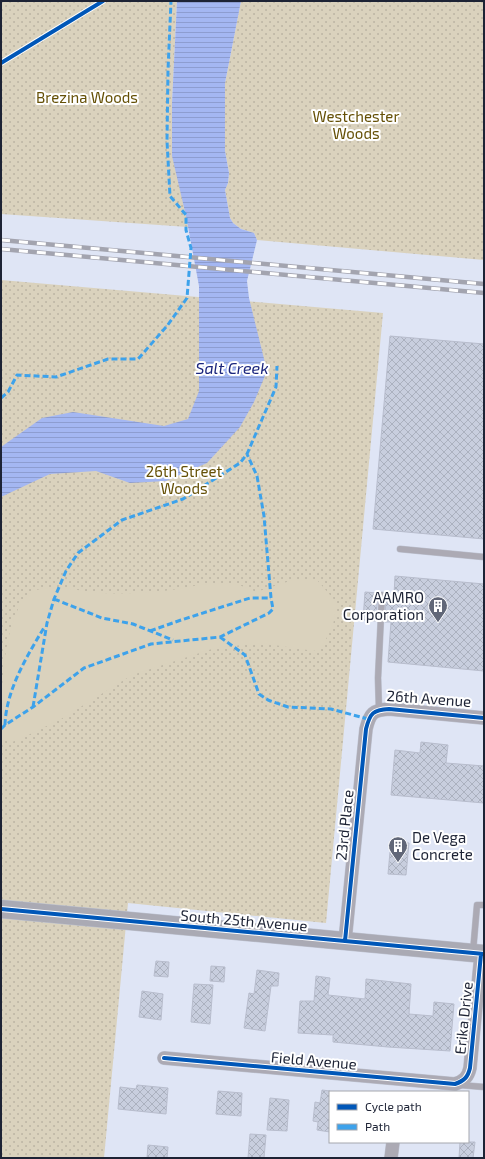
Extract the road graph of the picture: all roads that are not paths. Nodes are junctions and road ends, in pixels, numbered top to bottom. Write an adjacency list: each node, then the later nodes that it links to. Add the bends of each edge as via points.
1 (400, 549): 2 (lane)
2 (484, 557)
3 (382, 595): 4 (lane)
4 (376, 711): 5 (street, 26th Avenue, via 389,709); 8 (street, 23rd Place, via 368,719 366,729)
5 (484, 718)
6 (484, 905): 9 (lane, via 477,905)
7 (1, 909): 8 (street, South 25th Avenue)
8 (345, 941): 9 (street, South 25th Avenue)
9 (480, 954): 11 (street, Erika Drive, via 470,1068 468,1076)
10 (164, 1058): 12 (street, Field Avenue)
11 (459, 1083): 12 (street, Field Avenue); 13 (lane)
12 (398, 1086)
13 (484, 1087)
14 (393, 1143): 15 (street)
15 (391, 1158)

